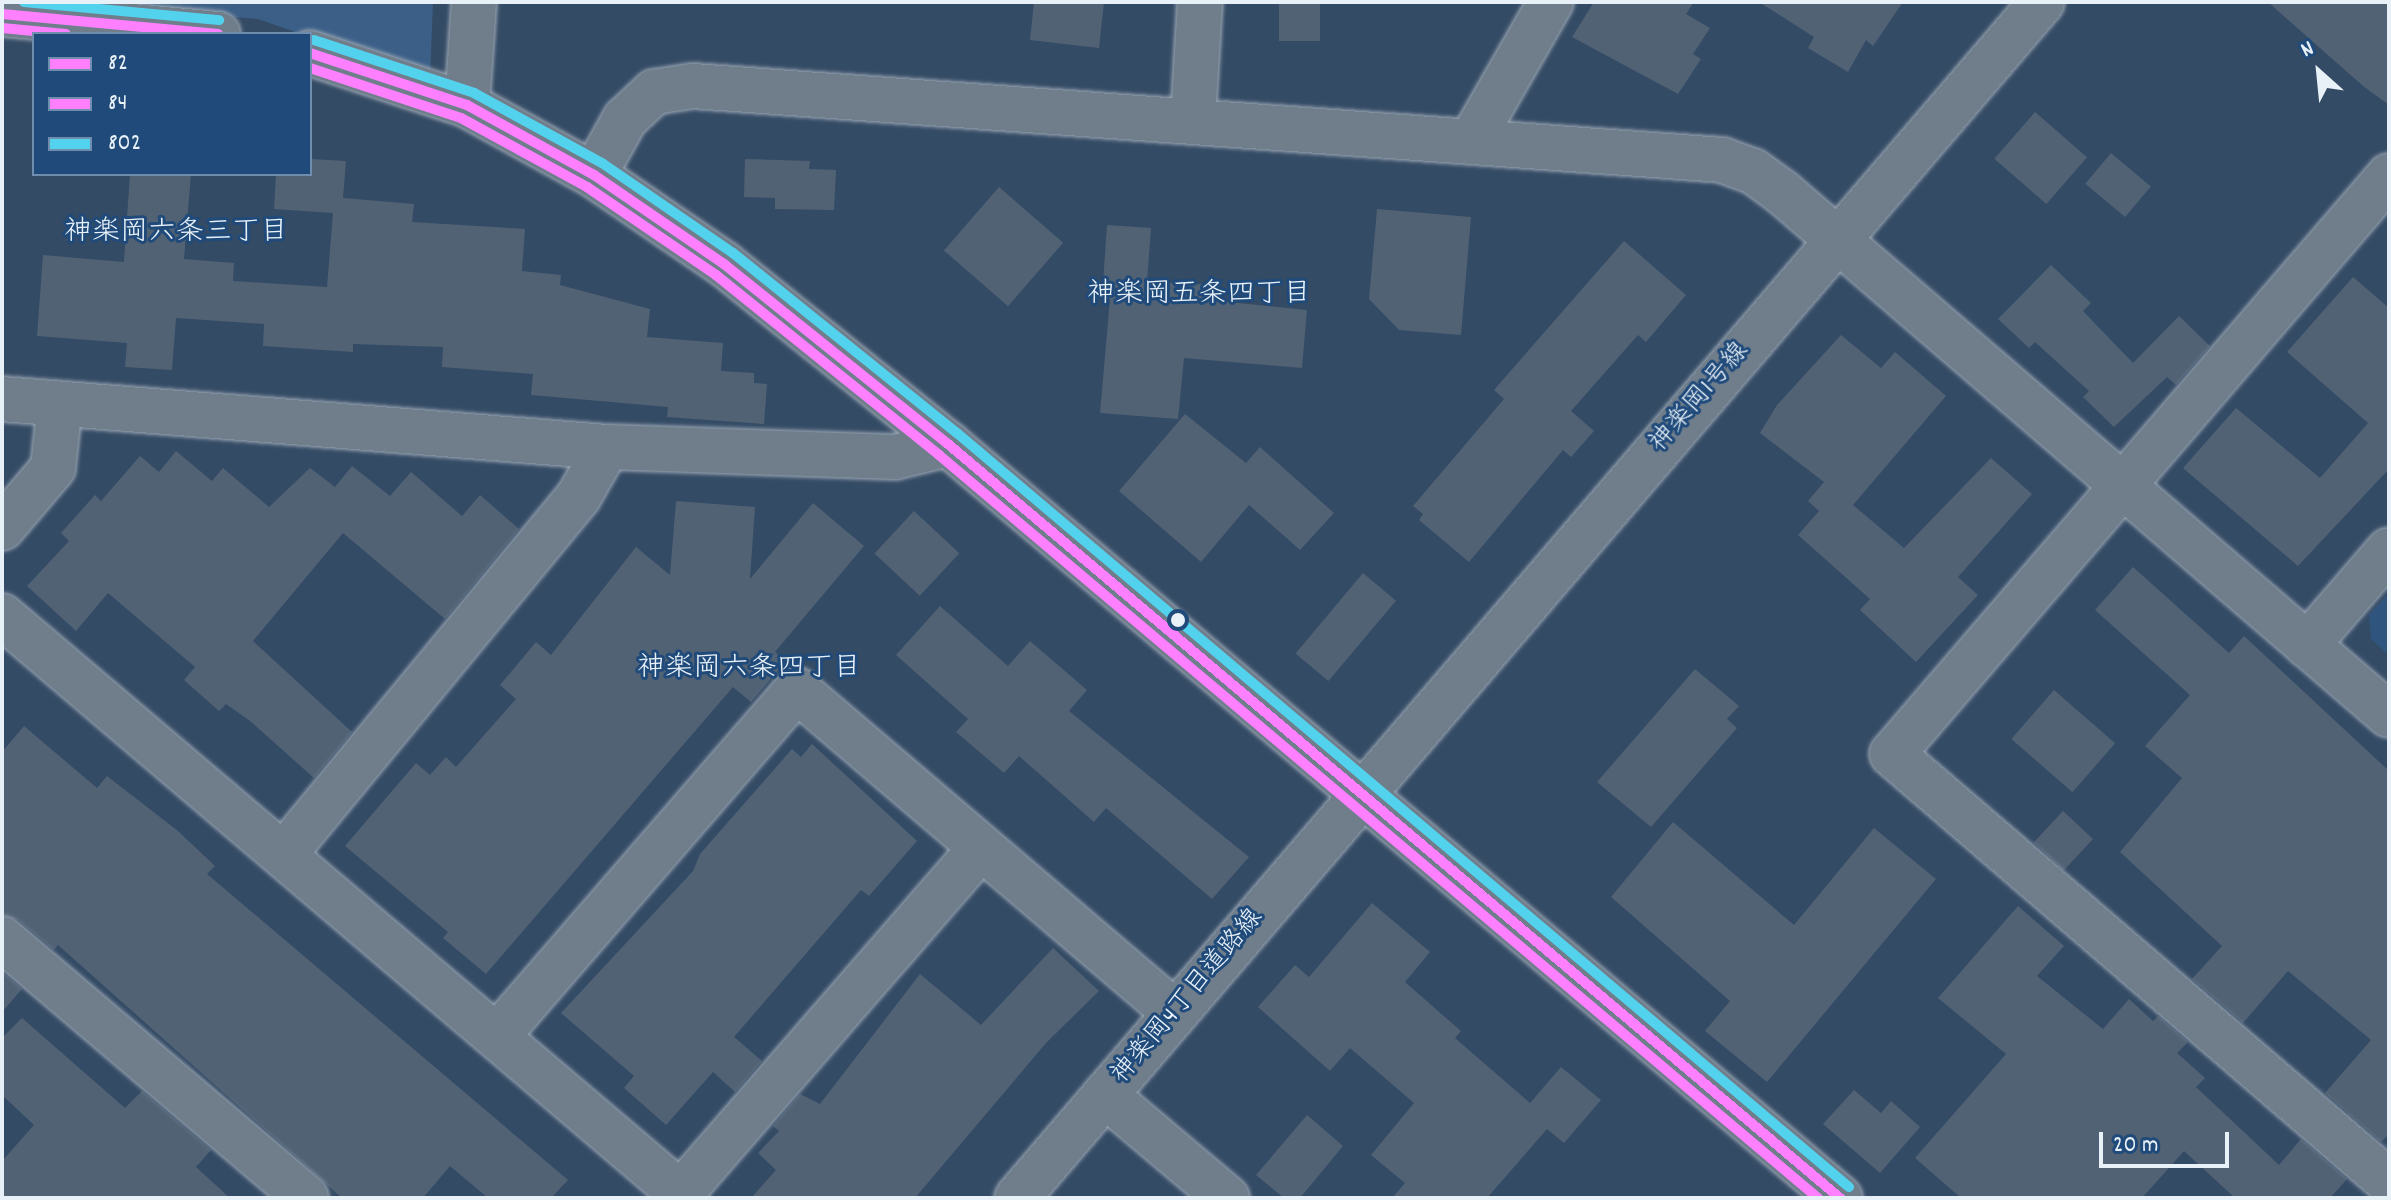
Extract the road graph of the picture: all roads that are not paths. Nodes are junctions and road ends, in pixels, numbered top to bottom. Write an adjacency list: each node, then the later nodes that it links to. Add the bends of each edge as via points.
1 (474, 2): 8 (street)
2 (1200, 2): 9 (street)
3 (1551, 2): 10 (street)
4 (2042, 2): 13 (street, 神楽岡1号線)
5 (2, 14): 6 (street)
6 (196, 32)
7 (312, 54): 8 (street)
8 (467, 105): 11 (street)
9 (1193, 119): 10 (street); 11 (street, via 693,86 654,92 625,119)
10 (1473, 138): 13 (street, via 1722,160 1753,171)
11 (594, 175): 16 (street, via 724,264)
12 (2389, 176): 18 (street)
13 (1836, 241): 18 (street); 24 (street, 神楽岡1号線)
14 (2, 399): 15 (street)
15 (60, 404): 17 (street); 19 (street, via 53,468)
16 (948, 444): 17 (street, via 895,457); 24 (street)
17 (607, 447): 26 (street, via 579,496)
18 (2124, 490): 22 (street); 31 (street, via 1892,754)
19 (2, 528)
20 (2389, 550): 22 (street)
21 (2, 616): 26 (street)
22 (2307, 645): 23 (street)
23 (2389, 715)
24 (1360, 796): 28 (street, 神楽岡4丁目道路線); 32 (street)
25 (980, 849): 28 (street); 29 (street, via 797,690); 33 (street)
26 (284, 854): 29 (street)
27 (2, 939): 34 (street)
28 (1174, 1012): 30 (street, 神楽岡4丁目道路線)
29 (497, 1036): 33 (street)
30 (1105, 1095): 35 (street, 神楽岡4丁目道路線); 36 (street)
31 (2389, 1182)
32 (1814, 1190)
33 (684, 1196)
34 (306, 1198)
35 (1017, 1198)
36 (1227, 1198)

